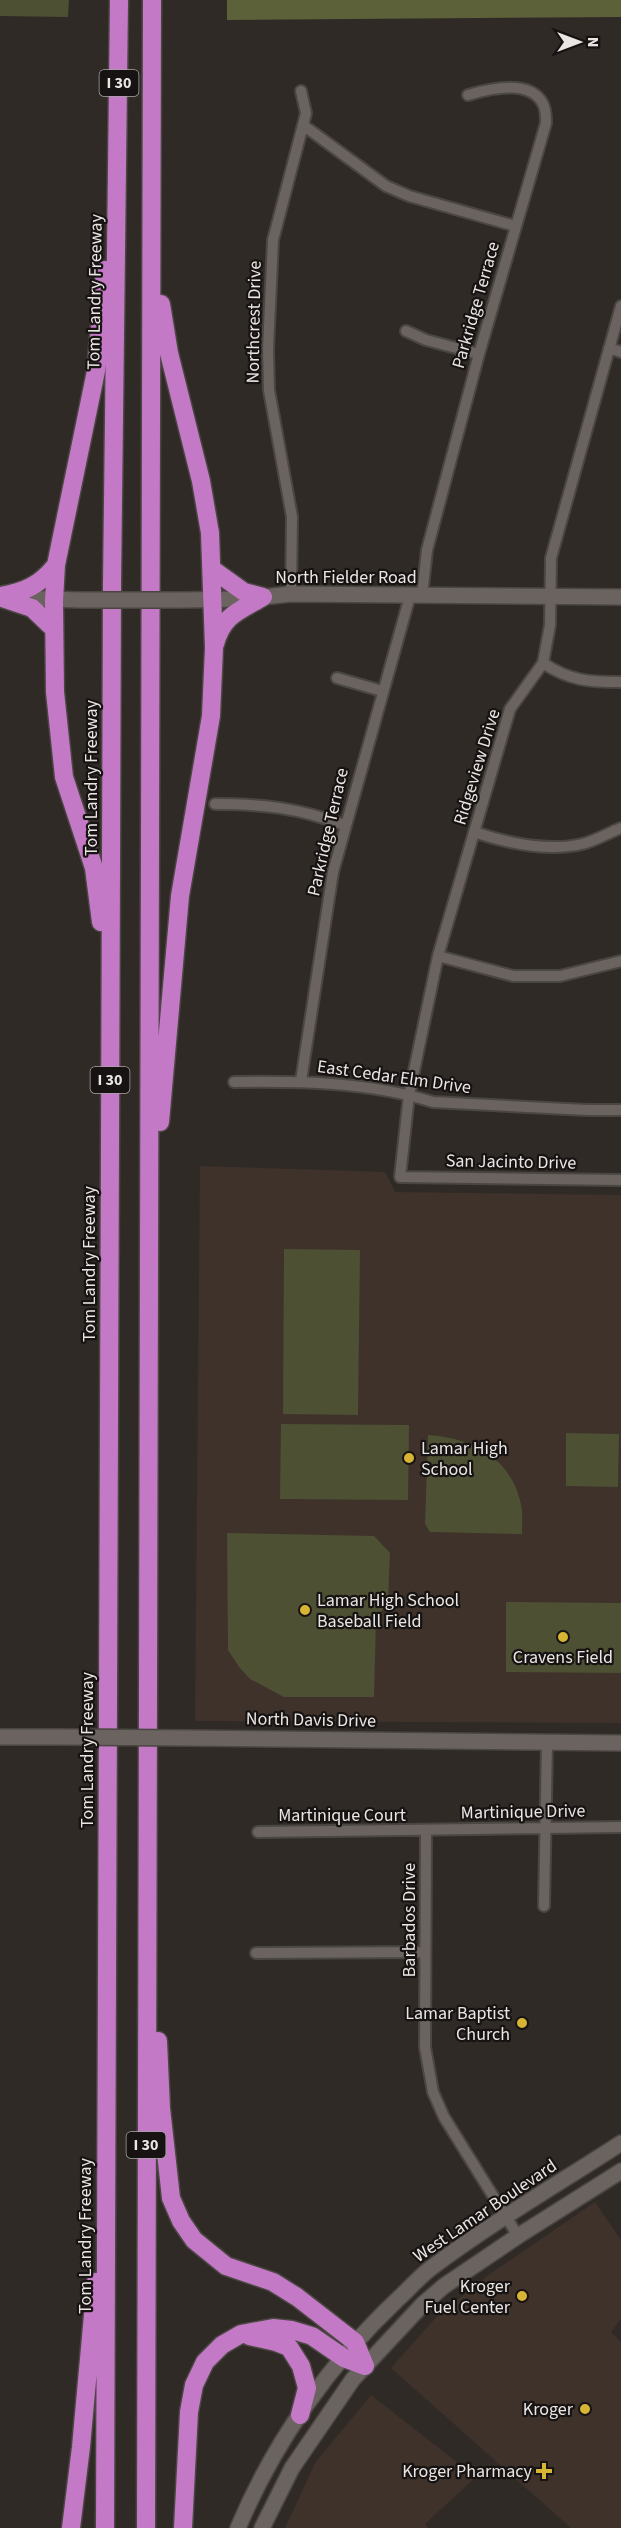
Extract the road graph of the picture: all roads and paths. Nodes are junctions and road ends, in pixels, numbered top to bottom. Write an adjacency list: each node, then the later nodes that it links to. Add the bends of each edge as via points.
1 (152, 0): 5 (highway, I 30)
2 (120, 1): 7 (highway, Tom Landry Freeway / I 30)
3 (301, 91): 6 (street, Northcrest Drive, via 306,113)
4 (468, 95): 8 (street, Parkridge Terrace, via 490,88 517,88 535,95 545,106 543,138)
5 (153, 98): 15 (highway, via 161,309 168,353 201,481); 43 (highway, I 30)
6 (303, 125): 8 (street, via 386,186); 16 (street, Northcrest Drive, via 273,240 268,348 269,390 292,517)
7 (118, 164): 14 (highway, via 96,371); 38 (highway, Tom Landry Freeway / I 30)
8 (515, 226): 13 (street, Parkridge Terrace)
9 (621, 306): 11 (street, Ridgeview Drive)
10 (406, 332): 13 (street)
11 (609, 348): 12 (street); 17 (street, Ridgeview Drive, via 551,558)
12 (621, 352)
13 (479, 354): 18 (street, Parkridge Terrace)
14 (56, 565): 19 (highway, via 35,586); 23 (highway)
15 (212, 569): 20 (highway, via 244,592); 22 (highway)
16 (291, 594): 18 (main road, North Fielder Road); 20 (main road, North Fielder Road)
17 (551, 595): 18 (main road, North Fielder Road); 21 (main road, North Fielder Road); 26 (street, Ridgeview Drive)
18 (416, 596): 29 (street, Parkridge Terrace)
19 (0, 597): 23 (main road, North Fielder Road); 24 (highway, via 32,608)
20 (263, 597): 22 (main road, North Fielder Road); 25 (highway, via 235,612 220,627)
21 (621, 597)
22 (213, 600): 23 (main road, North Fielder Road, bridge); 25 (highway)
23 (54, 601): 24 (highway)
24 (54, 629): 38 (highway, via 55,692 64,777 94,868 103,932)
25 (214, 648): 43 (highway, via 211,716 180,896)
26 (543, 663): 28 (street, via 574,679); 33 (street, Ridgeview Drive, via 510,709)
27 (337, 678): 29 (street)
28 (621, 682)
29 (382, 691): 31 (street, Parkridge Terrace)
30 (214, 804): 31 (street, via 283,806)
31 (344, 825): 36 (street, Parkridge Terrace, via 333,872)
32 (621, 828): 33 (street, via 582,844 541,846)
33 (474, 832): 34 (street, Ridgeview Drive)
34 (438, 956): 35 (street, via 513,976 560,976); 39 (street, Ridgeview Drive)
35 (621, 961)
36 (302, 1081): 37 (street, East Cedar Elm Drive); 39 (street, East Cedar Elm Drive)
37 (234, 1082)
38 (110, 1094): 56 (highway, Tom Landry Freeway / I 30)
39 (409, 1095): 40 (street, East Cedar Elm Drive, via 433,1102); 41 (street, Ridgeview Drive)
40 (621, 1110)
41 (400, 1177): 42 (street, San Jacinto Drive)
42 (621, 1180)
43 (149, 1274): 47 (highway, I 30)
44 (0, 1737): 45 (main road, North Davis Drive, bridge)
45 (547, 1743): 46 (main road, North Davis Drive); 48 (street)
46 (621, 1743)
47 (150, 1793): 61 (highway, via 160,2098 171,2198 194,2240 226,2266 281,2287); 67 (highway, I 30)
48 (546, 1827): 49 (street, Martinique Drive); 50 (street, Martinique Drive); 52 (street)
49 (621, 1827)
50 (426, 1831): 51 (street, Martinique Court); 53 (street, Barbados Drive)
51 (258, 1832)
52 (544, 1906)
53 (425, 1952): 54 (street); 58 (street, Barbados Drive, via 425,2047 433,2092 444,2117)
54 (256, 1953)
55 (621, 2143): 58 (main road, West Lamar Boulevard)
56 (106, 2170): 65 (highway); 66 (highway, Tom Landry Freeway / I 30)
57 (621, 2171): 59 (main road)
58 (506, 2218): 59 (street, Barbados Drive); 61 (main road, West Lamar Boulevard, via 430,2269)
59 (518, 2236): 63 (main road, via 444,2286)
60 (241, 2334): 62 (highway, via 273,2328 292,2330 312,2336); 64 (highway, via 289,2348 302,2366 307,2388); 68 (highway, via 205,2362 194,2385)
61 (355, 2342): 62 (main road, West Lamar Boulevard); 63 (highway)
62 (344, 2358): 63 (highway); 64 (main road, West Lamar Boulevard)
63 (365, 2366): 70 (main road, via 352,2379 292,2468)
64 (300, 2415): 69 (main road, West Lamar Boulevard, via 278,2446)
65 (71, 2528)
66 (105, 2528)
67 (146, 2528)
68 (183, 2528)
69 (238, 2528)
70 (262, 2528)

